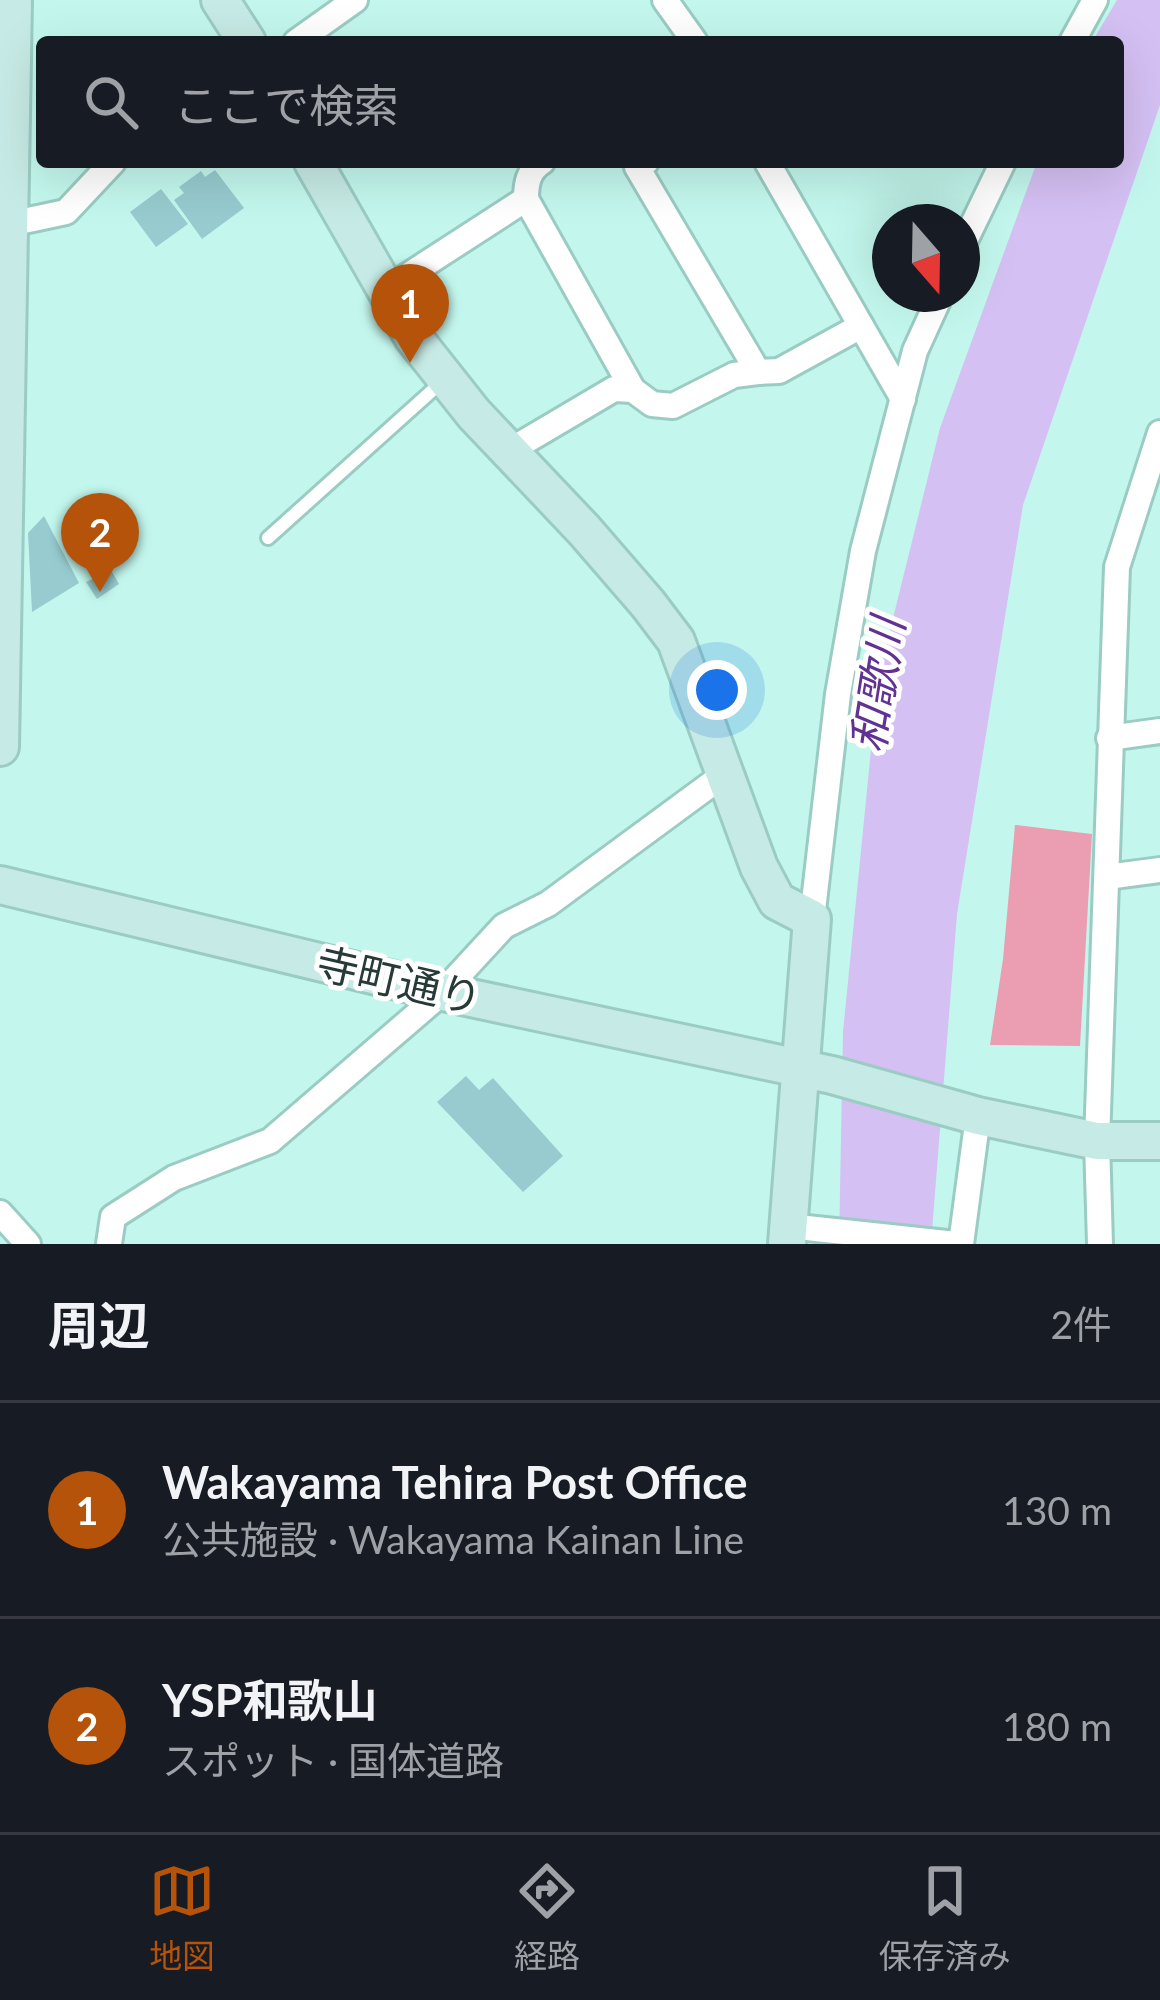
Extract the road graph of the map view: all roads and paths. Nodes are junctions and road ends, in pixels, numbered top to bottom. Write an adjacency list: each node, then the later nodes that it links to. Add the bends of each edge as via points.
1 (13, 0): 18 (street)
2 (220, 0): 6 (street)
3 (355, 0): 7 (street)
4 (665, 0): 8 (street)
5 (1095, 0): 9 (street)
6 (243, 36)
7 (304, 36)
8 (691, 36)
9 (1075, 36)
10 (107, 168): 18 (street, via 67,212)
11 (316, 168): 19 (street)
12 (534, 168): 16 (street)
13 (640, 168): 22 (street)
14 (770, 168): 21 (street)
15 (1000, 168): 17 (street)
16 (526, 200): 19 (street); 24 (street)
17 (980, 210)
18 (4, 226): 32 (street)
19 (384, 291): 23 (street)
20 (933, 312): 25 (street)
21 (861, 326): 22 (street, via 779,371); 25 (street)
22 (758, 372): 24 (street, via 734,375 673,406 652,404)
23 (446, 379): 27 (street); 29 (lane)
24 (633, 389): 27 (street, via 614,389)
25 (903, 399): 37 (street, via 859,571)
26 (1160, 433): 28 (street)
27 (509, 451): 33 (street, via 676,641)
28 (1156, 460): 31 (street, via 1117,567)
29 (268, 538)
30 (1160, 731): 31 (street)
31 (1109, 738): 35 (street)
32 (0, 747)
33 (726, 773): 37 (street, via 777,901); 38 (street, via 548,904 504,926)
34 (1160, 870): 35 (street)
35 (1107, 877): 41 (street)
36 (0, 885): 38 (street, 寺町通り)
37 (812, 919): 39 (street)
38 (443, 992): 39 (street, 寺町通り); 46 (street, via 270,1142 174,1178 113,1217)
39 (816, 1072): 40 (street, 寺町通り); 44 (street)
40 (967, 1113): 41 (street, 寺町通り); 47 (street)
41 (1097, 1141): 42 (street, 寺町通り); 48 (street)
42 (1160, 1141)
43 (0, 1214): 45 (street)
44 (796, 1232): 47 (street)
45 (28, 1244)
46 (109, 1244)
47 (955, 1244)
48 (1100, 1244)

